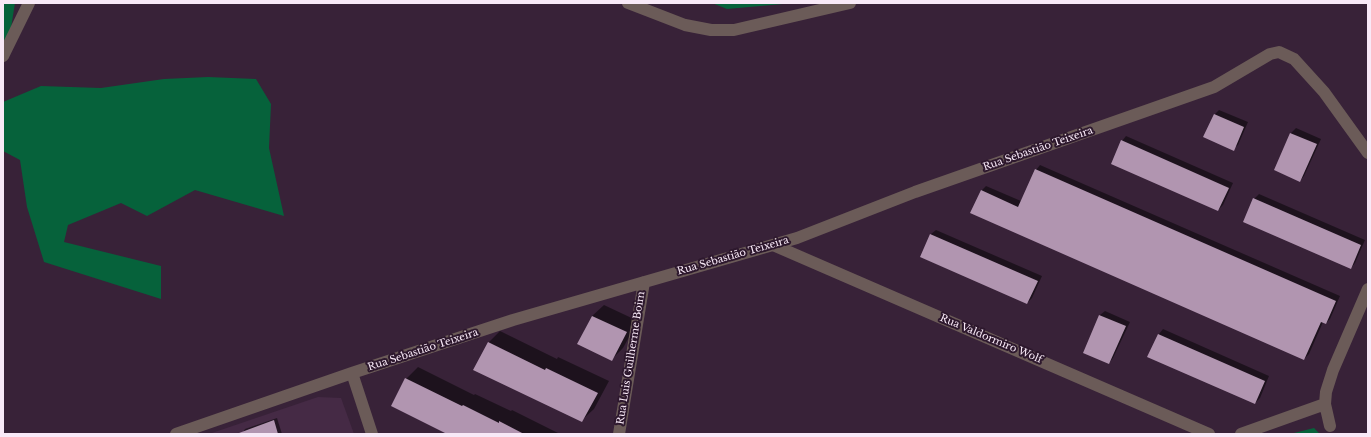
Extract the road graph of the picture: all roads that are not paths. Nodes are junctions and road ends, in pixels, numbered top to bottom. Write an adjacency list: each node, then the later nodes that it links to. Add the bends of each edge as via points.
1 (29, 3): 4 (street)
2 (628, 3): 3 (street, via 685,25 711,30 734,30)
3 (850, 3)
4 (3, 56)
5 (1368, 154): 6 (street, Rua Sebastião Teixeira, via 1312,78 1294,59 1279,52 1270,54 1214,87 915,192)
6 (773, 245): 7 (street, Rua Sebastião Teixeira); 15 (street, Rua Valdormiro Wolf)
7 (644, 282): 9 (street, Rua Sebastião Teixeira, via 513,320); 14 (street, Rua Luis Guilherme Boim)
8 (1368, 288): 10 (street, via 1333,370)
9 (352, 372): 12 (street, Rua Sebastião Teixeira); 13 (street)
10 (1325, 404): 11 (street); 16 (street)
11 (1330, 426)
12 (176, 434)
13 (372, 434)
14 (619, 434)
15 (1209, 434)
16 (1241, 434)

